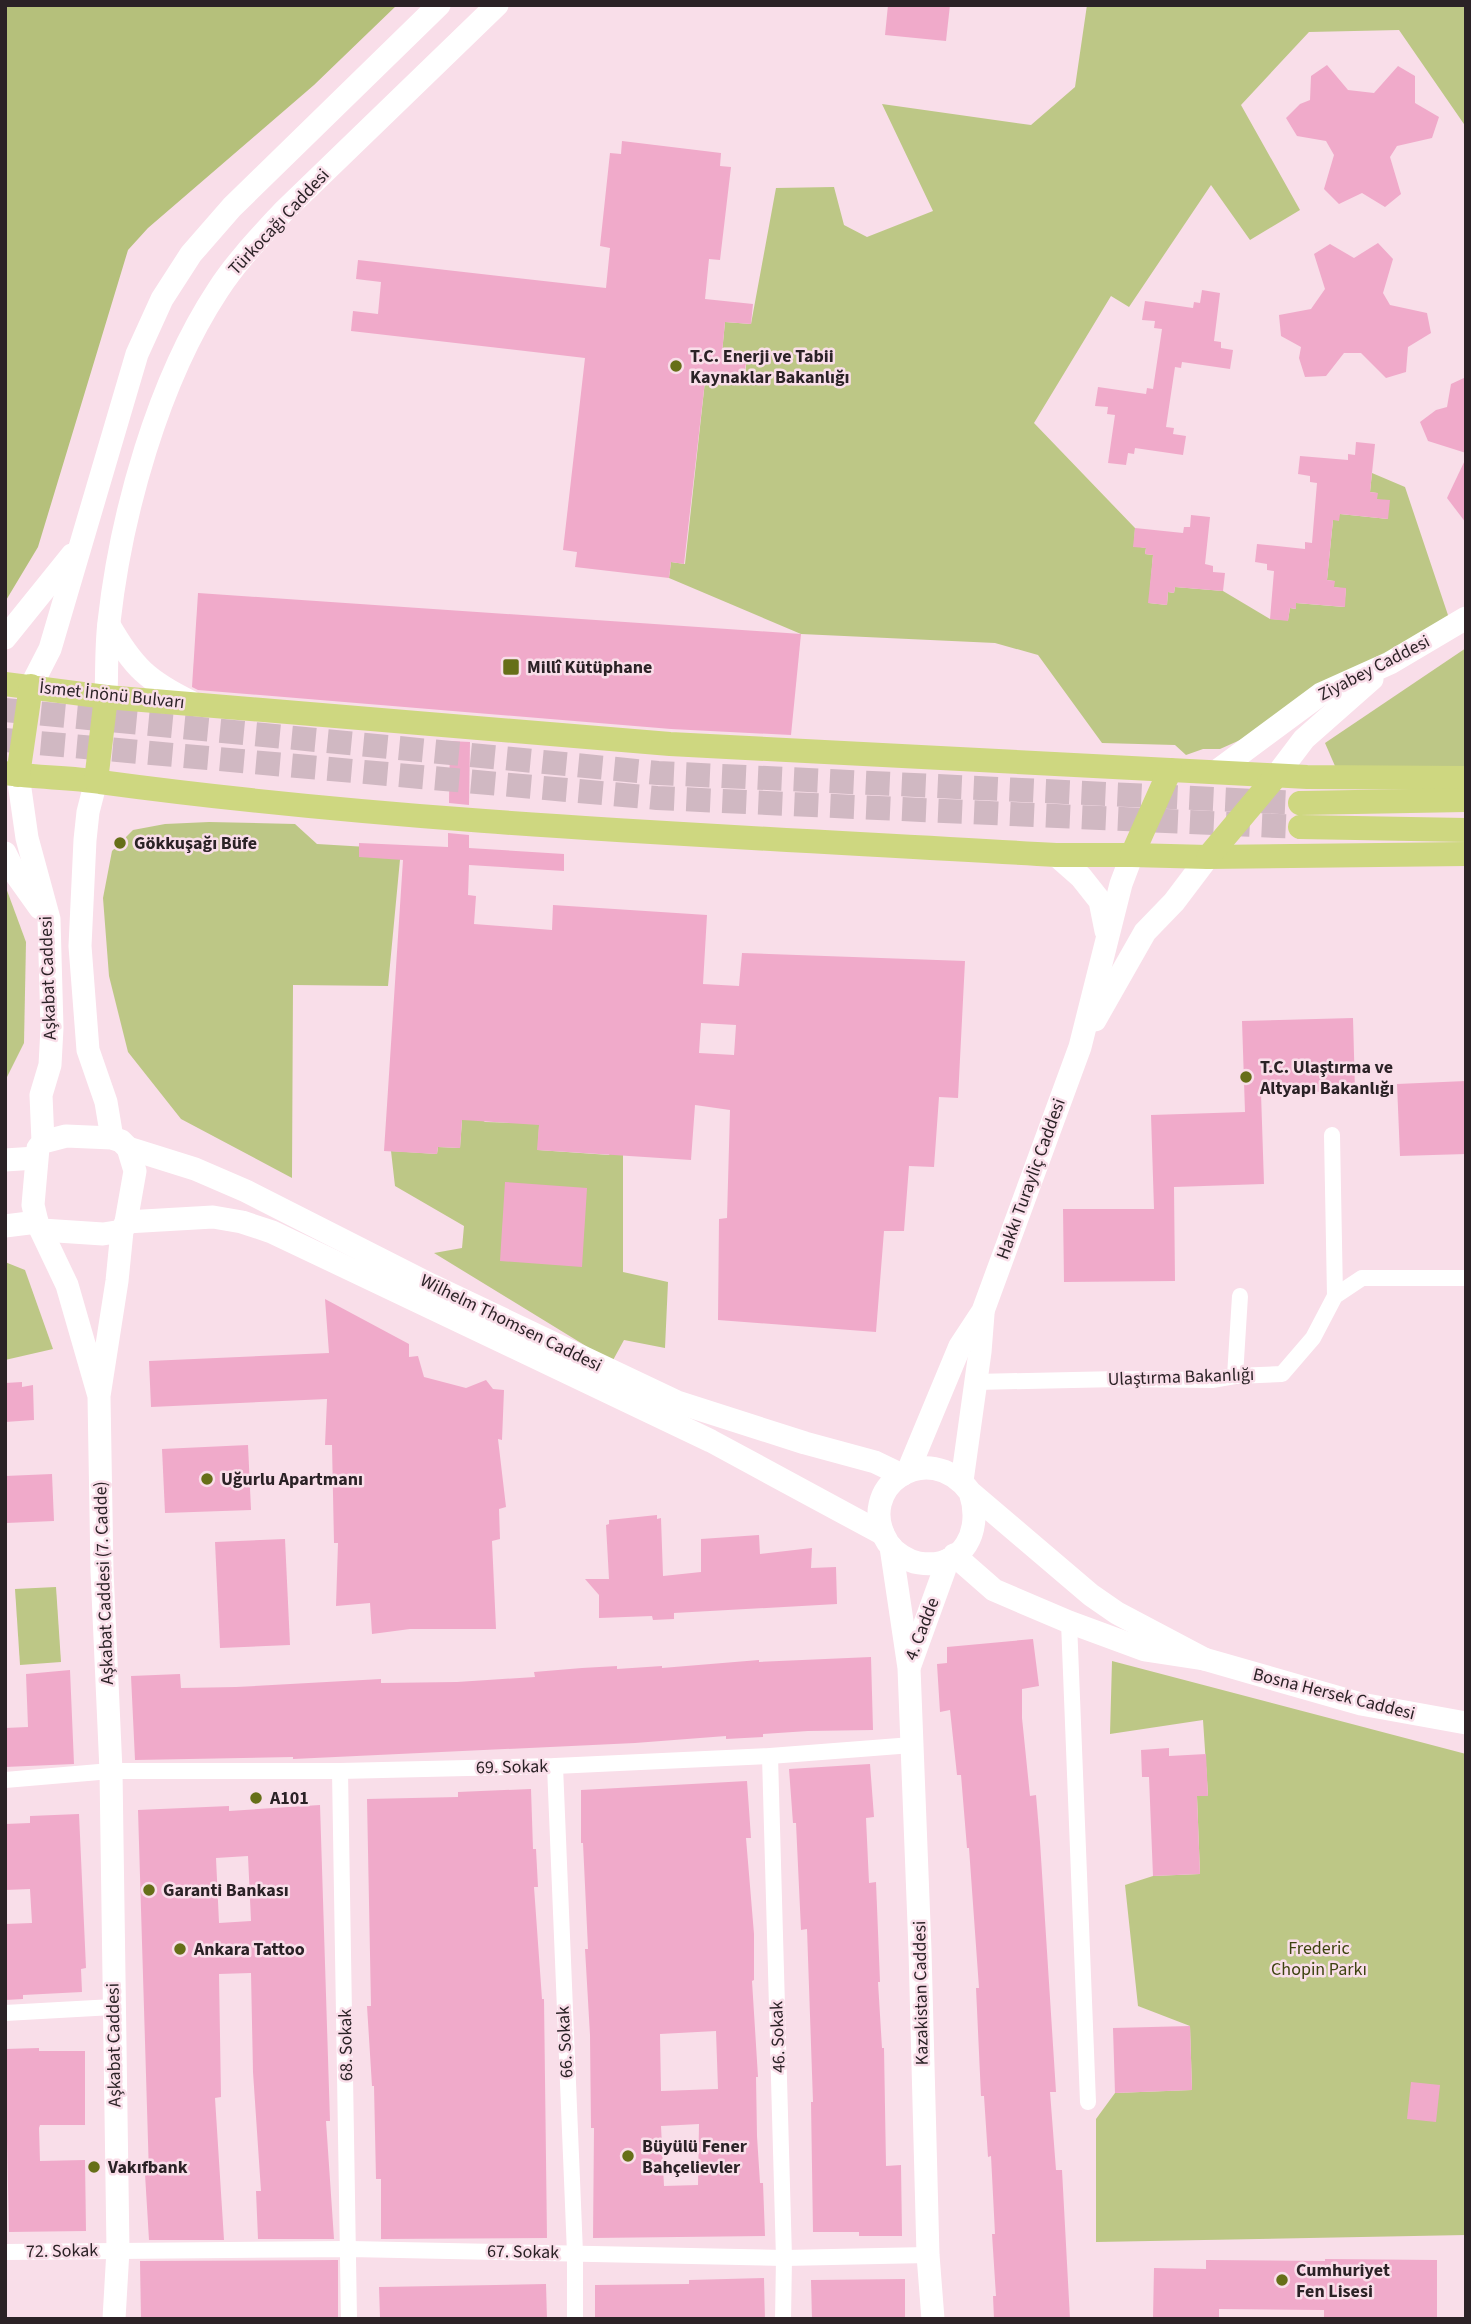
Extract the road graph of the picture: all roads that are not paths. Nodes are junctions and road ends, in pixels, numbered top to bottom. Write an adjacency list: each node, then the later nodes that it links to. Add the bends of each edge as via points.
1 (439, 5): 3 (main road, via 240,199 191,254 162,299 138,354)
2 (497, 5): 5 (main road, Türkocağı Caddesi, via 283,212 219,289 189,338 143,461 126,522)
3 (80, 544): 6 (main road); 9 (main road, via 50,649)
4 (1466, 618): 7 (main road, Ziyabey Caddesi)
5 (108, 624): 10 (main road, Türkocağı Caddesi); 11 (main road, via 127,657 144,673 161,688)
6 (5, 638)
7 (1390, 663): 13 (main road, Ziyabey Caddesi, via 1321,694); 15 (main road, via 1304,739)
8 (5, 684): 9 (main road, İsmet İnönü Bulvarı)
9 (31, 686): 10 (main road, İsmet İnönü Bulvarı); 14 (main road)
10 (106, 697): 11 (main road, İsmet İnönü Bulvarı); 17 (main road)
11 (194, 704): 12 (main road, İsmet İnönü Bulvarı, via 670,744)
12 (1170, 770): 13 (main road, İsmet İnönü Bulvarı); 25 (main road)
13 (1217, 771): 15 (main road, İsmet İnönü Bulvarı)
14 (12, 774): 17 (main road); 27 (main road, Aşkabat Caddesi)
15 (1276, 776): 16 (main road, İsmet İnönü Bulvarı); 26 (main road)
16 (1466, 778)
17 (96, 781): 24 (main road, via 439,819); 31 (main road, Aşkabat Caddesi, via 85,840 80,946 88,1051)
18 (1466, 800): 19 (main road)
19 (1300, 803)
20 (1300, 828): 21 (main road)
21 (1466, 830)
22 (5, 853): 27 (main road)
23 (1466, 854): 26 (main road)
24 (1056, 855): 25 (main road); 28 (main road, via 1082,877 1100,901)
25 (1132, 855): 26 (main road); 28 (main road, Hakkı Turayliç Caddesi)
26 (1208, 857): 29 (main road, Hakkı Turayliç Caddesi, via 1145,932)
27 (49, 919): 32 (main road, Aşkabat Caddesi, via 52,1028 50,1065 41,1095)
28 (1107, 938): 29 (main road, Hakkı Turayliç Caddesi)
29 (1080, 1047): 40 (main road, Hakkı Turayliç Caddesi)
30 (1332, 1135): 39 (street)
31 (120, 1143): 32 (main road, via 66,1136); 36 (main road, via 135,1171); 44 (main road, Wilhelm Thomsen Caddesi, via 246,1191 677,1402)
32 (40, 1150): 33 (main road); 35 (main road, via 33,1205)
33 (5, 1160)
34 (5, 1226): 35 (main road)
35 (40, 1226): 36 (main road, via 103,1234); 43 (main road, via 67,1285)
36 (124, 1227): 43 (main road); 46 (main road, Wilhelm Thomsen Caddesi, via 213,1217 272,1232 711,1441)
37 (1466, 1278): 39 (street, Ulaştırma Bakanlığı, via 1362,1278)
38 (1240, 1296): 41 (street)
39 (1335, 1296): 41 (street, Ulaştırma Bakanlığı, via 1312,1338 1282,1374)
40 (983, 1311): 42 (main road, Hakkı Turayliç Caddesi); 44 (main road, Hakkı Turayliç Caddesi, via 960,1346)
41 (1235, 1376): 42 (street, Ulaştırma Bakanlığı)
42 (975, 1382): 45 (main road, Hakkı Turayliç Caddesi)
43 (99, 1396): 55 (main road, Aşkabat Caddesi (7. Cadde))
44 (905, 1473): 45 (main road, via 936,1468 950,1472); 46 (main road, via 886,1490 880,1504 879,1520)
45 (966, 1487): 47 (main road, via 976,1523 971,1538); 49 (main road, via 1091,1595)
46 (887, 1541): 47 (main road, via 917,1563); 50 (main road, 4. Cadde)
47 (951, 1558): 48 (main road, via 994,1590); 50 (main road, 4. Cadde)
48 (1069, 1622): 49 (main road, via 1145,1650); 60 (street)
49 (1203, 1659): 51 (main road, Bosna Hersek Caddesi, via 1360,1704)
50 (909, 1668): 52 (main road, Kazakistan Caddesi)
51 (1466, 1723)
52 (912, 1745): 53 (street, 69. Sokak); 65 (main road, Kazakistan Caddesi)
53 (770, 1756): 54 (street, 69. Sokak); 66 (street, 46. Sokak)
54 (555, 1766): 56 (street, 69. Sokak); 64 (street, 66. Sokak)
55 (111, 1771): 56 (street, 69. Sokak); 57 (street, 69. Sokak); 58 (main road, Aşkabat Caddesi)
56 (340, 1771): 61 (street, 68. Sokak)
57 (5, 1780)
58 (113, 2007): 59 (street); 62 (main road, Aşkabat Caddesi)
59 (5, 2013)
60 (1088, 2102)
61 (350, 2249): 62 (street, 67. Sokak); 64 (street, 67. Sokak); 68 (street, 68. Sokak)
62 (118, 2250): 63 (street, 72. Sokak); 67 (main road, Aşkabat Caddesi)
63 (5, 2252)
64 (575, 2253): 66 (street, 67. Sokak); 69 (street, 66. Sokak)
65 (929, 2255): 66 (street, 67. Sokak); 71 (main road, Kazakistan Caddesi)
66 (784, 2258): 70 (street, 46. Sokak)
67 (114, 2319)
68 (349, 2319)
69 (575, 2319)
70 (783, 2319)
71 (933, 2319)

